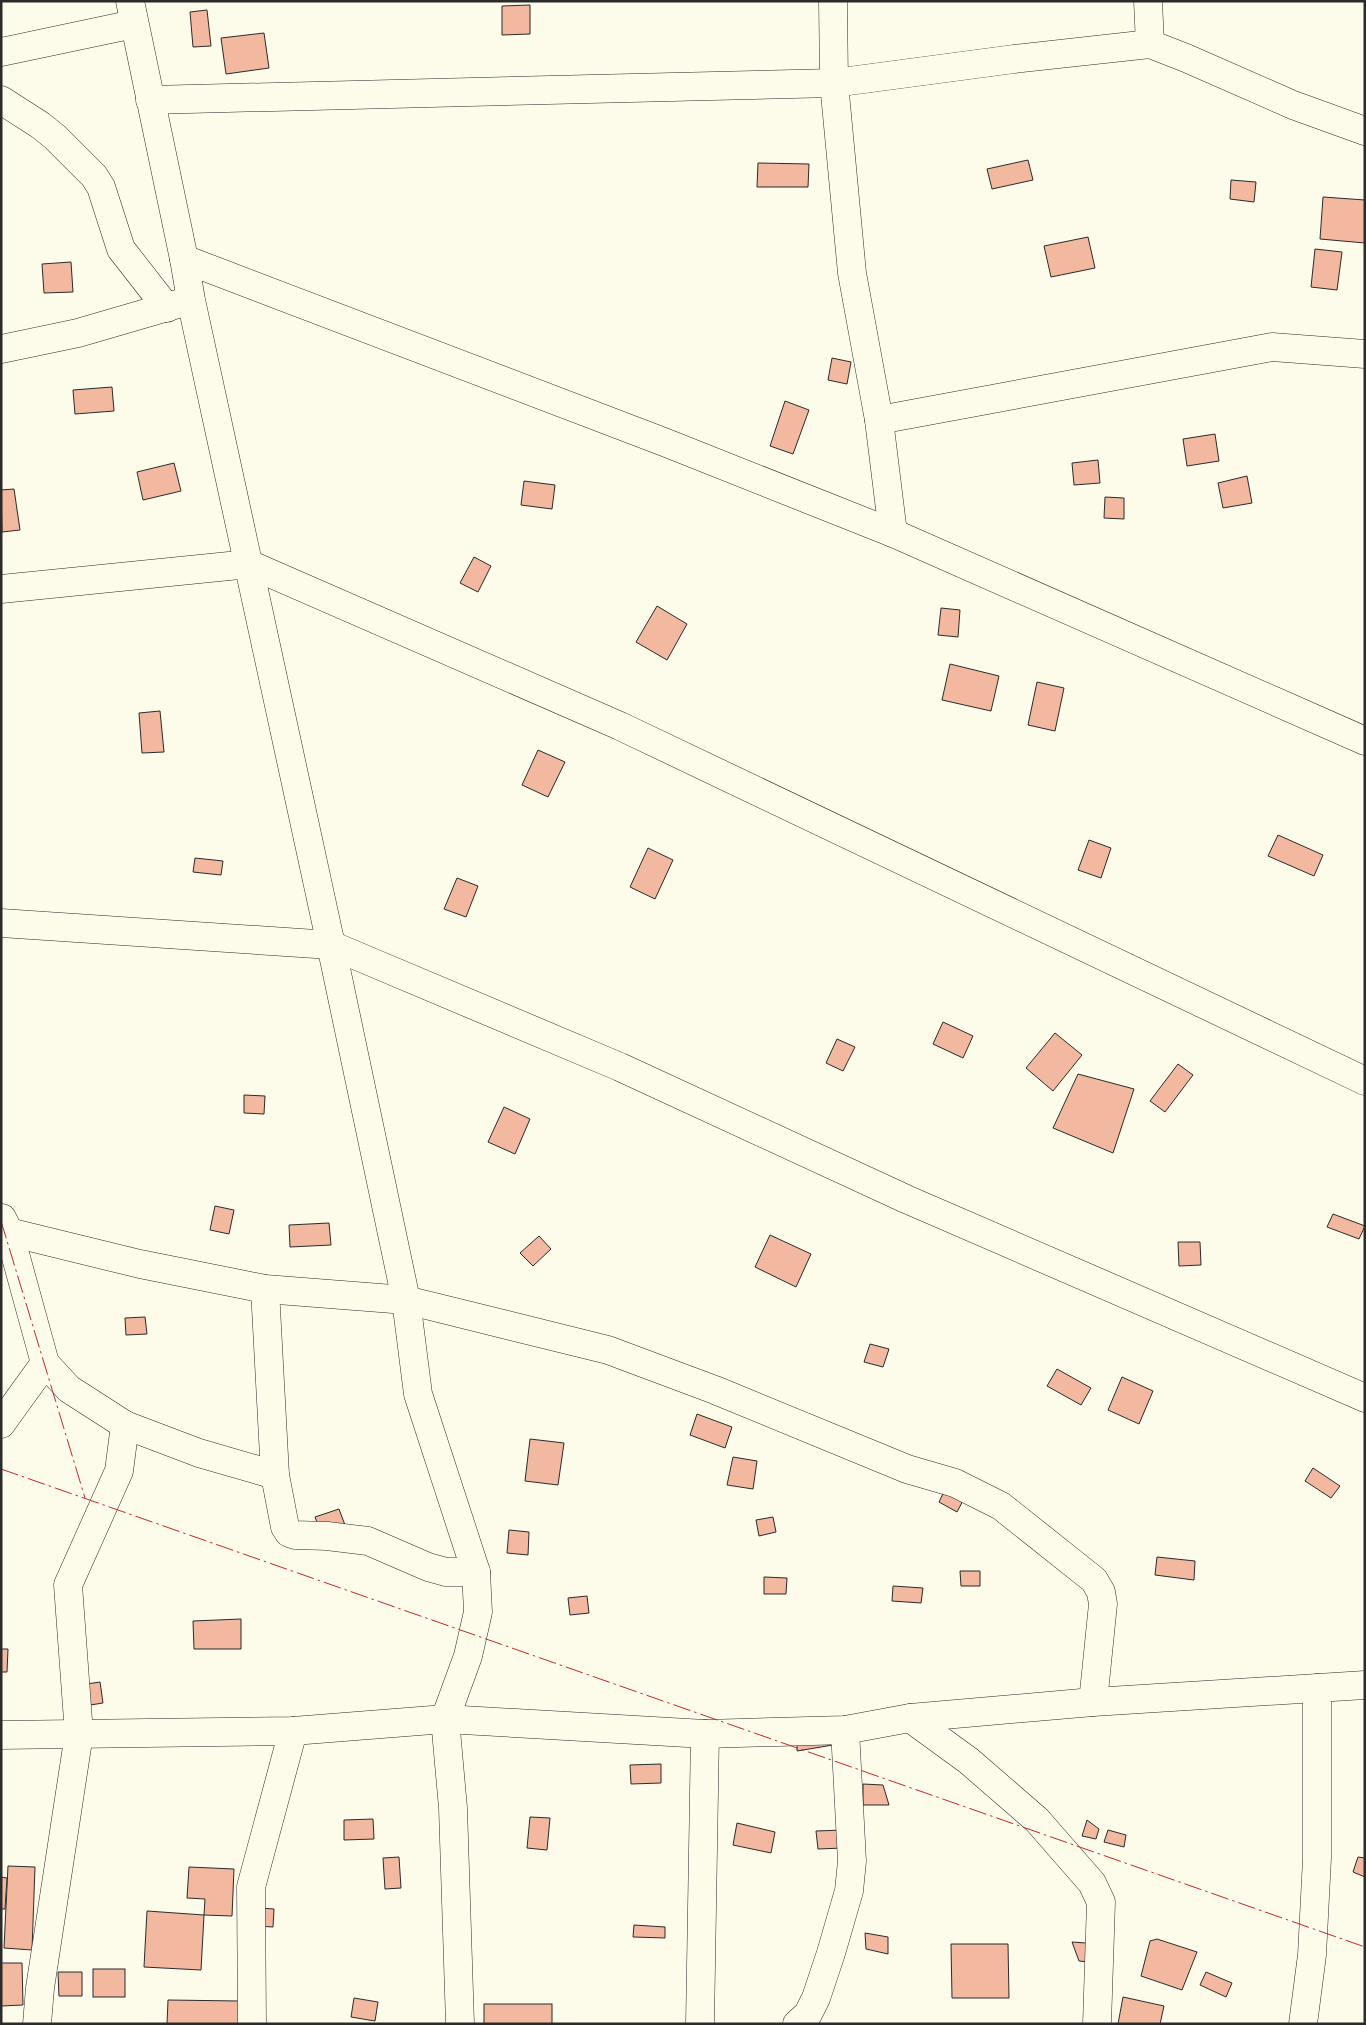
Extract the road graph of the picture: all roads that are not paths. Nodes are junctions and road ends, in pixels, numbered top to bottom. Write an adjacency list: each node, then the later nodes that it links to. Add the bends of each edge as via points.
1 (833, 1): 6 (street)
2 (1148, 1): 4 (street)
3 (132, 12): 5 (street); 8 (street)
4 (1150, 44): 6 (street); 9 (street, via 1293,106)
5 (1, 52)
6 (834, 83): 8 (street); 14 (street, via 852,273)
7 (1, 100): 11 (street, via 55,137 94,176 102,187 121,248)
8 (150, 100): 10 (street)
9 (1365, 131)
10 (184, 259): 11 (street); 15 (street)
11 (179, 304): 12 (street, via 78,333); 16 (street)
12 (1, 350)
13 (1365, 354): 14 (street, via 1272,347)
14 (879, 420): 15 (street)
15 (893, 533): 18 (street)
16 (249, 564): 17 (street); 20 (street); 21 (street, via 620,726)
17 (1, 589)
18 (1365, 740)
19 (1, 923): 20 (street)
20 (331, 945): 24 (street); 26 (street, via 620,1067 906,1199)
21 (1365, 1081)
22 (4, 1227): 23 (street, via 140,1264); 25 (street)
23 (265, 1289): 24 (street); 29 (street)
24 (406, 1300): 30 (street, via 418,1394); 33 (street, via 608,1350 954,1484 1001,1506 1094,1580 1101,1592 1104,1604)
25 (45, 1363): 27 (street); 28 (street, via 69,1389)
26 (1365, 1398)
27 (1, 1424)
28 (125, 1425): 29 (street, via 199,1453); 38 (street, via 119,1471 68,1585)
29 (275, 1476): 30 (street, via 289,1533 368,1541 446,1572)
30 (476, 1572): 35 (street, via 478,1612 468,1656)
31 (1365, 1685): 32 (street)
32 (1317, 1688): 33 (street); 47 (street, via 1317,1858 1312,1955)
33 (1094, 1702): 34 (street)
34 (910, 1718): 36 (street); 46 (street, via 969,1761 1037,1820 1092,1883 1101,1902)
35 (445, 1719): 37 (street); 39 (street); 43 (street, via 453,1808)
36 (845, 1730): 39 (street); 45 (street, via 852,1861 849,1891 816,1998 808,2014)
37 (293, 1731): 38 (street); 42 (street, via 251,1887)
38 (79, 1734): 40 (street); 41 (street)
39 (705, 1734): 44 (street)
40 (1, 1735)
41 (37, 2024)
42 (252, 2024)
43 (460, 2024)
44 (700, 2024)
45 (797, 2024)
46 (1097, 2024)
47 (1303, 2024)

